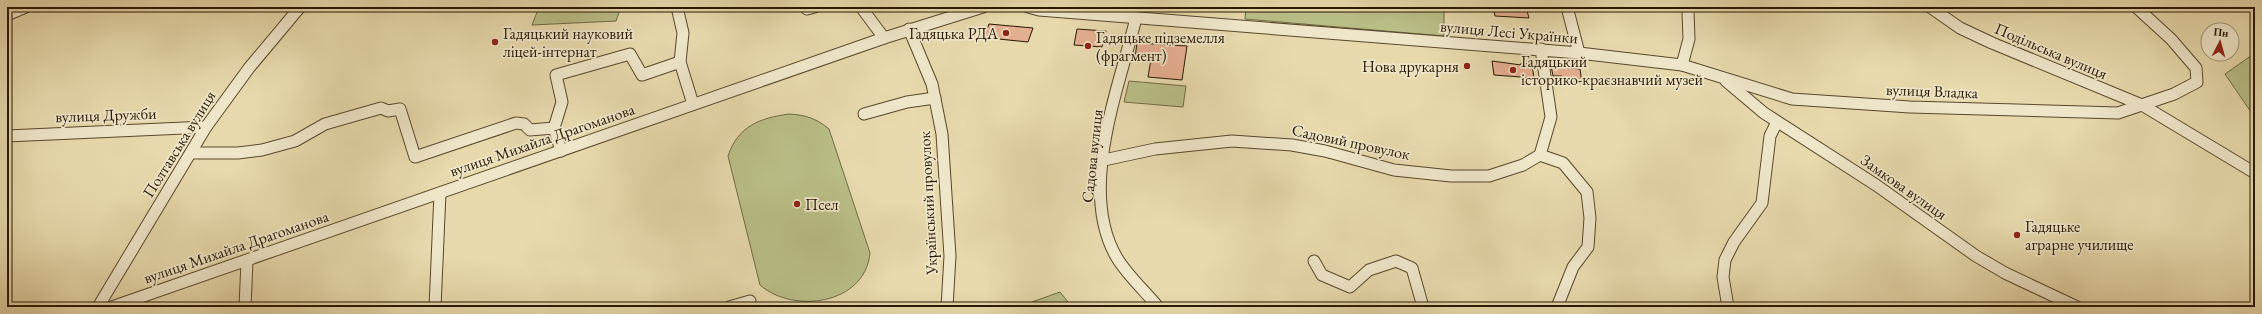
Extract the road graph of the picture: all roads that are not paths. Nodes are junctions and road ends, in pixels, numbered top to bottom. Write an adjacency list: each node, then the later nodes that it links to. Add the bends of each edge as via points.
1 (26, 7): 13 (street)
2 (300, 7): 27 (street, Полтавська вулиця, via 249,68)
3 (677, 7): 19 (street, via 683,33)
4 (805, 7): 5 (street)
5 (815, 7)
6 (861, 7): 16 (street)
7 (983, 7): 15 (street, вулиця Михайла Драгоманова)
8 (1028, 7): 14 (street, вулиця Лесі Українки)
9 (1567, 7): 18 (street)
10 (1930, 7): 24 (street, Подільська вулиця, via 1960,28 1992,43)
11 (2136, 7): 24 (street, вулиця Владка, via 2171,39 2196,68 2197,82 2174,94)
12 (1688, 12): 20 (street, via 1691,28 1689,49)
13 (7, 15)
14 (1136, 18): 17 (street, вулиця Лесі Українки); 33 (street, Садова вулиця, via 1109,120)
15 (909, 30): 16 (street, вулиця Михайла Драгоманова); 22 (street, Український провулок, via 932,84)
16 (884, 38): 23 (street, вулиця Михайла Драгоманова)
17 (1541, 49): 18 (street, вулиця Лесі Українки); 32 (street, via 1551,117)
18 (1579, 53): 20 (street, вулиця Лесі Українки)
19 (680, 62): 23 (street); 28 (street, via 642,75 630,54 556,75 563,94 562,108)
20 (1682, 65): 21 (street, вулиця Лесі Українки, via 1699,68)
21 (1722, 78): 24 (street, вулиця Владка, via 1792,99 1910,107 2118,113); 26 (street, Замкова вулиця)
22 (935, 98): 25 (street, via 907,102); 44 (street, Український провулок, via 942,134 950,256)
23 (693, 104): 30 (street, вулиця Михайла Драгоманова)
24 (2142, 105): 34 (street, Подільська вулиця)
25 (864, 114)
26 (1778, 122): 48 (street, via 1770,136 1762,203 1734,242 1725,260 1723,277); 49 (street, Замкова вулиця, via 1876,185 1976,256 2004,273)
27 (206, 127): 29 (street, вулиця Дружби); 31 (street, Полтавська вулиця)
28 (554, 128): 30 (street); 31 (street, via 530,130 524,124 516,123 415,157 400,109 388,111 381,108 325,124 295,141 262,150)
29 (7, 136)
30 (561, 151): 35 (street, вулиця Михайла Драгоманова)
31 (191, 153): 39 (street, Полтавська вулиця)
32 (1540, 155): 33 (street, Садовий провулок, via 1523,165 1488,176 1451,176 1394,170 1325,151 1292,145 1232,140 1155,148); 47 (street, via 1563,163 1587,192 1590,218 1588,247 1577,259 1566,280)
33 (1104, 160): 45 (street, Садова вулиця, via 1101,184 1102,221 1116,257)
34 (2255, 173)
35 (440, 193): 36 (street, вулиця Михайла Драгоманова); 42 (street)
36 (247, 261): 40 (street, вулиця Михайла Драгоманова); 41 (street)
37 (1314, 262): 46 (street, via 1322,275 1350,287 1370,270 1396,261 1412,268)
38 (750, 301): 43 (street)
39 (98, 307)
40 (112, 307)
41 (245, 307)
42 (435, 307)
43 (729, 307)
44 (947, 307)
45 (1158, 307)
46 (1423, 307)
47 (1557, 307)
48 (1728, 307)
49 (2077, 307)

